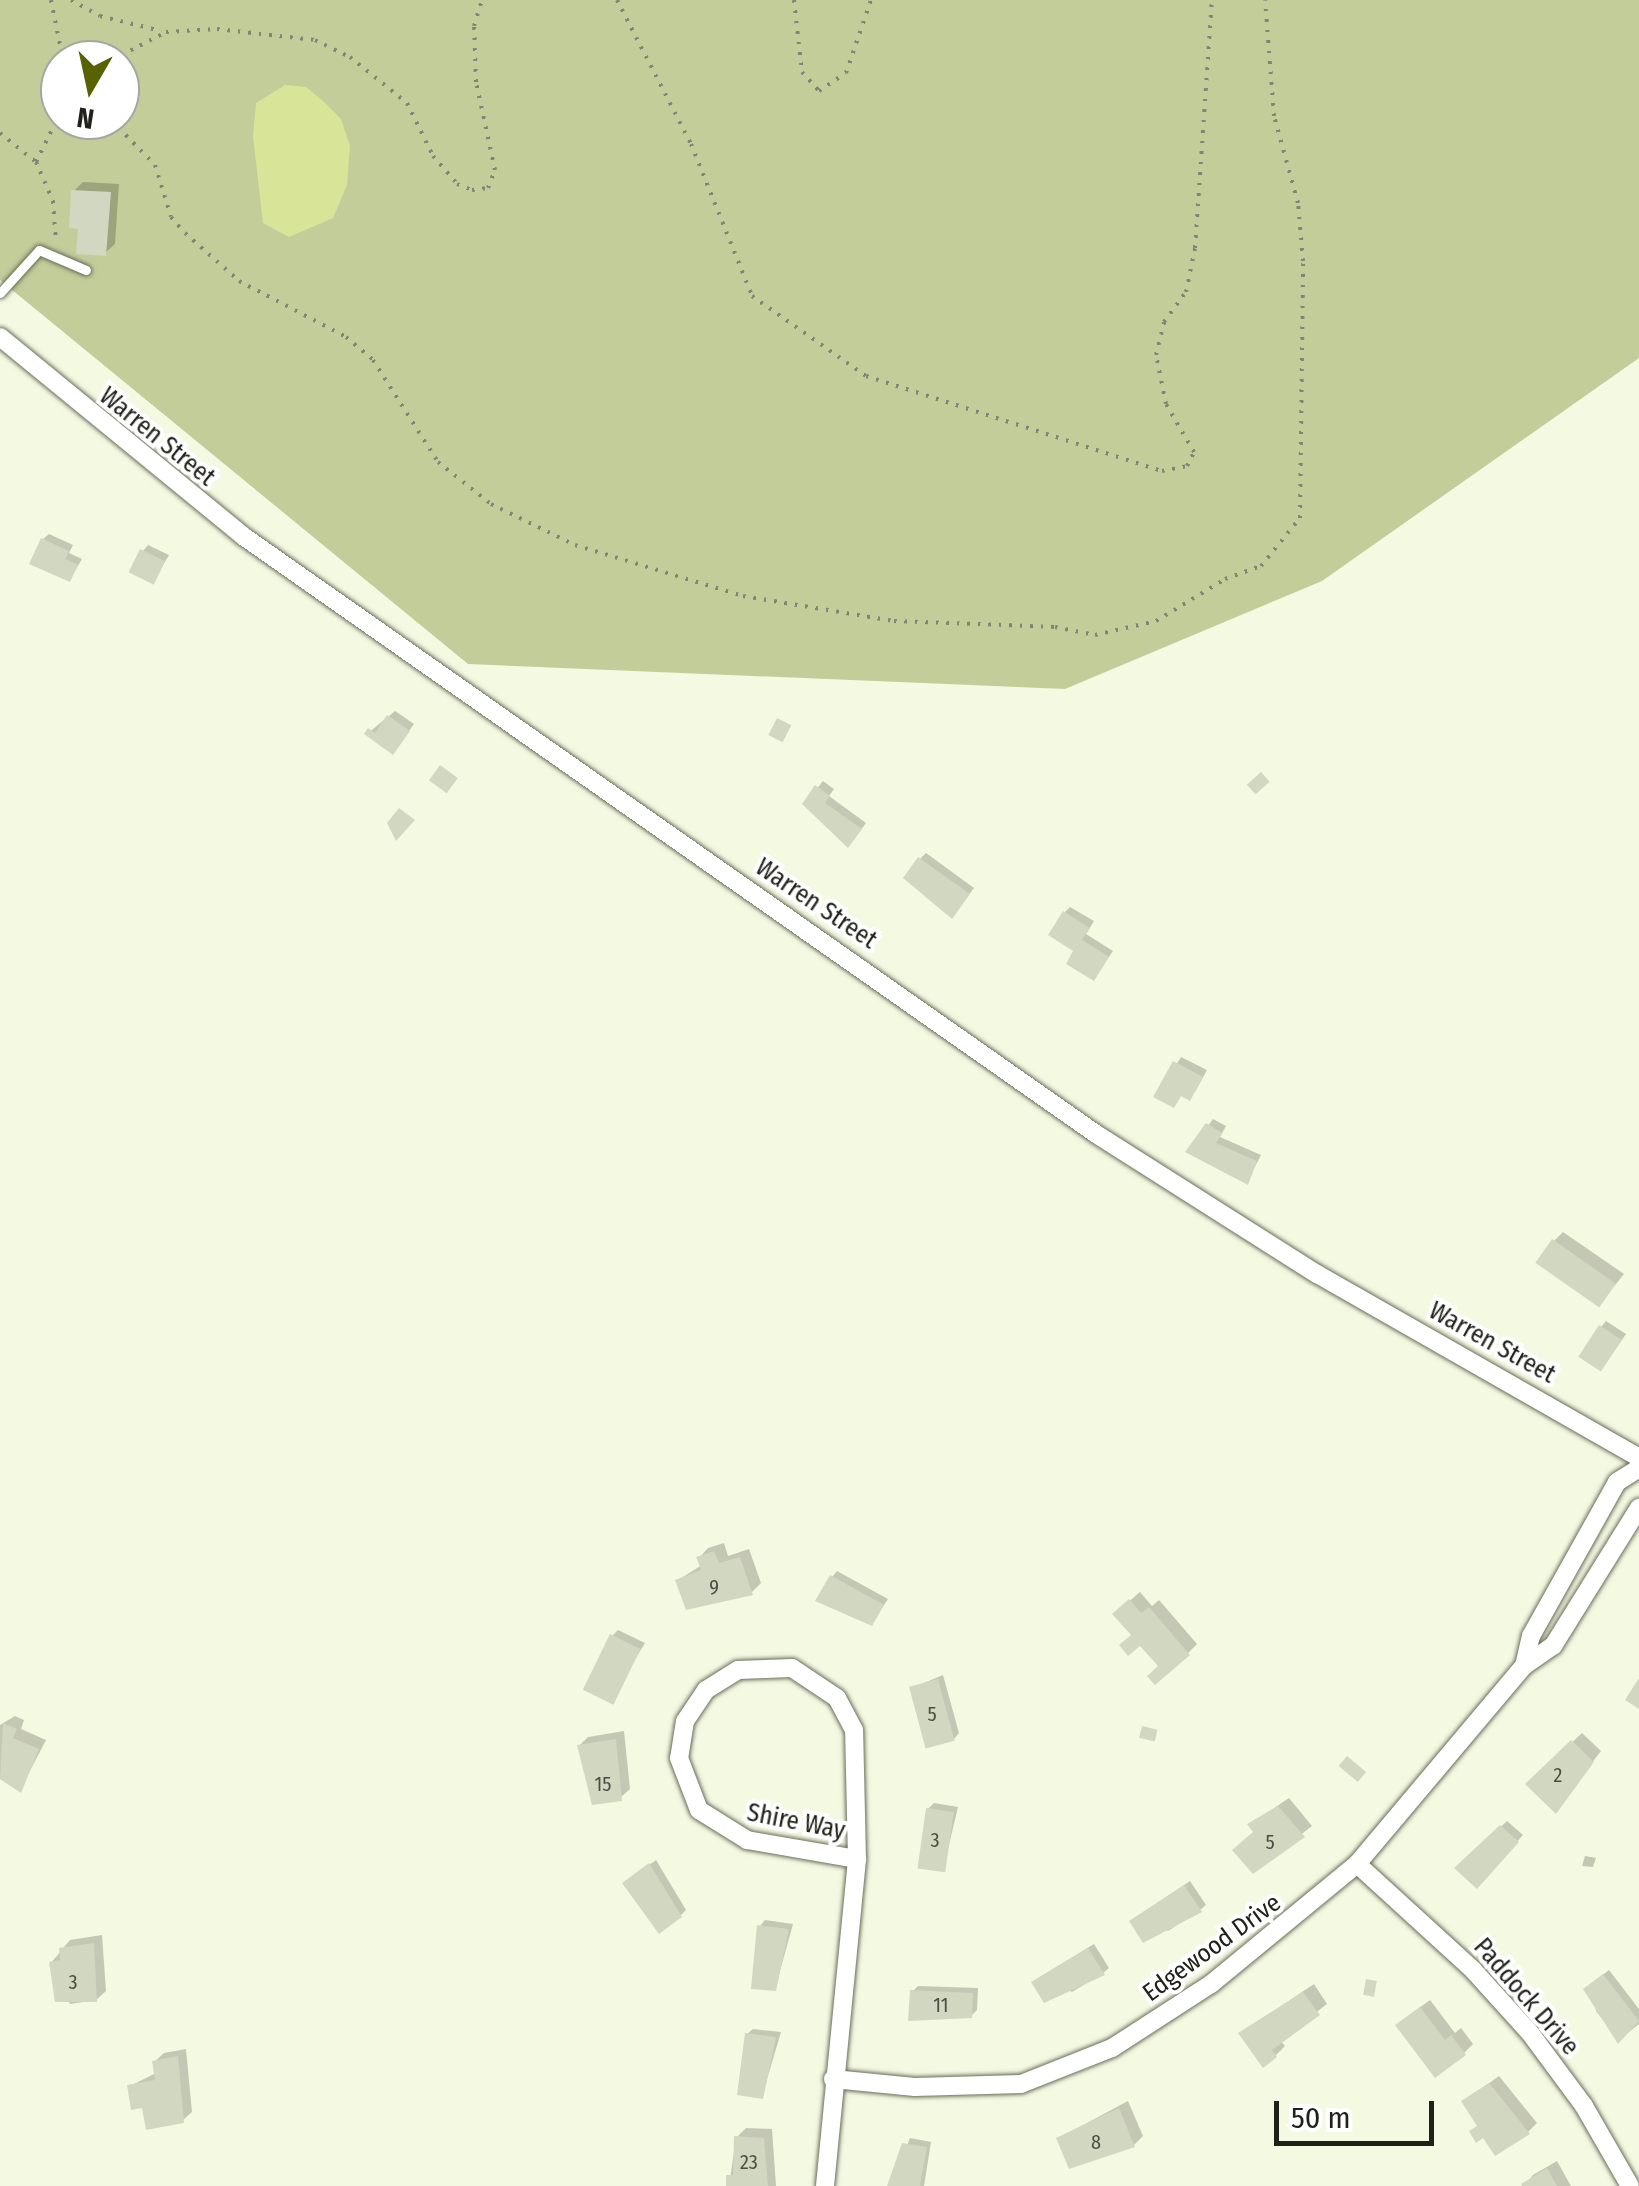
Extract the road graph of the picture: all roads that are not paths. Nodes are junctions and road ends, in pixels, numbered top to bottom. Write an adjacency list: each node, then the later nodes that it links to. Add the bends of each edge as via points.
1 (86, 270): 2 (lane, via 39,250)
2 (0, 292)
3 (0, 338): 4 (street, Warren Street, via 242,536 1096,1134 1317,1274)
4 (1639, 1458)
5 (1639, 1468): 7 (street, Edgewood Drive, via 1617,1482 1531,1636)
6 (1639, 1508): 7 (street, Edgewood Drive, via 1553,1646)
7 (1524, 1666): 9 (street, Edgewood Drive)
8 (857, 1858): 8 (street, Shire Way, via 857,1748 837,1698 808,1675 774,1665 738,1670 706,1690 680,1739 682,1777 699,1810 747,1840); 10 (street, Shire Way)
9 (1357, 1864): 10 (street, Edgewood Drive, via 1211,1984 1082,2064 994,2088); 12 (street, Paddock Drive, via 1473,1970 1530,2033 1584,2106)
10 (833, 2079): 11 (street, Shire Way)
11 (825, 2186)
12 (1630, 2186)

